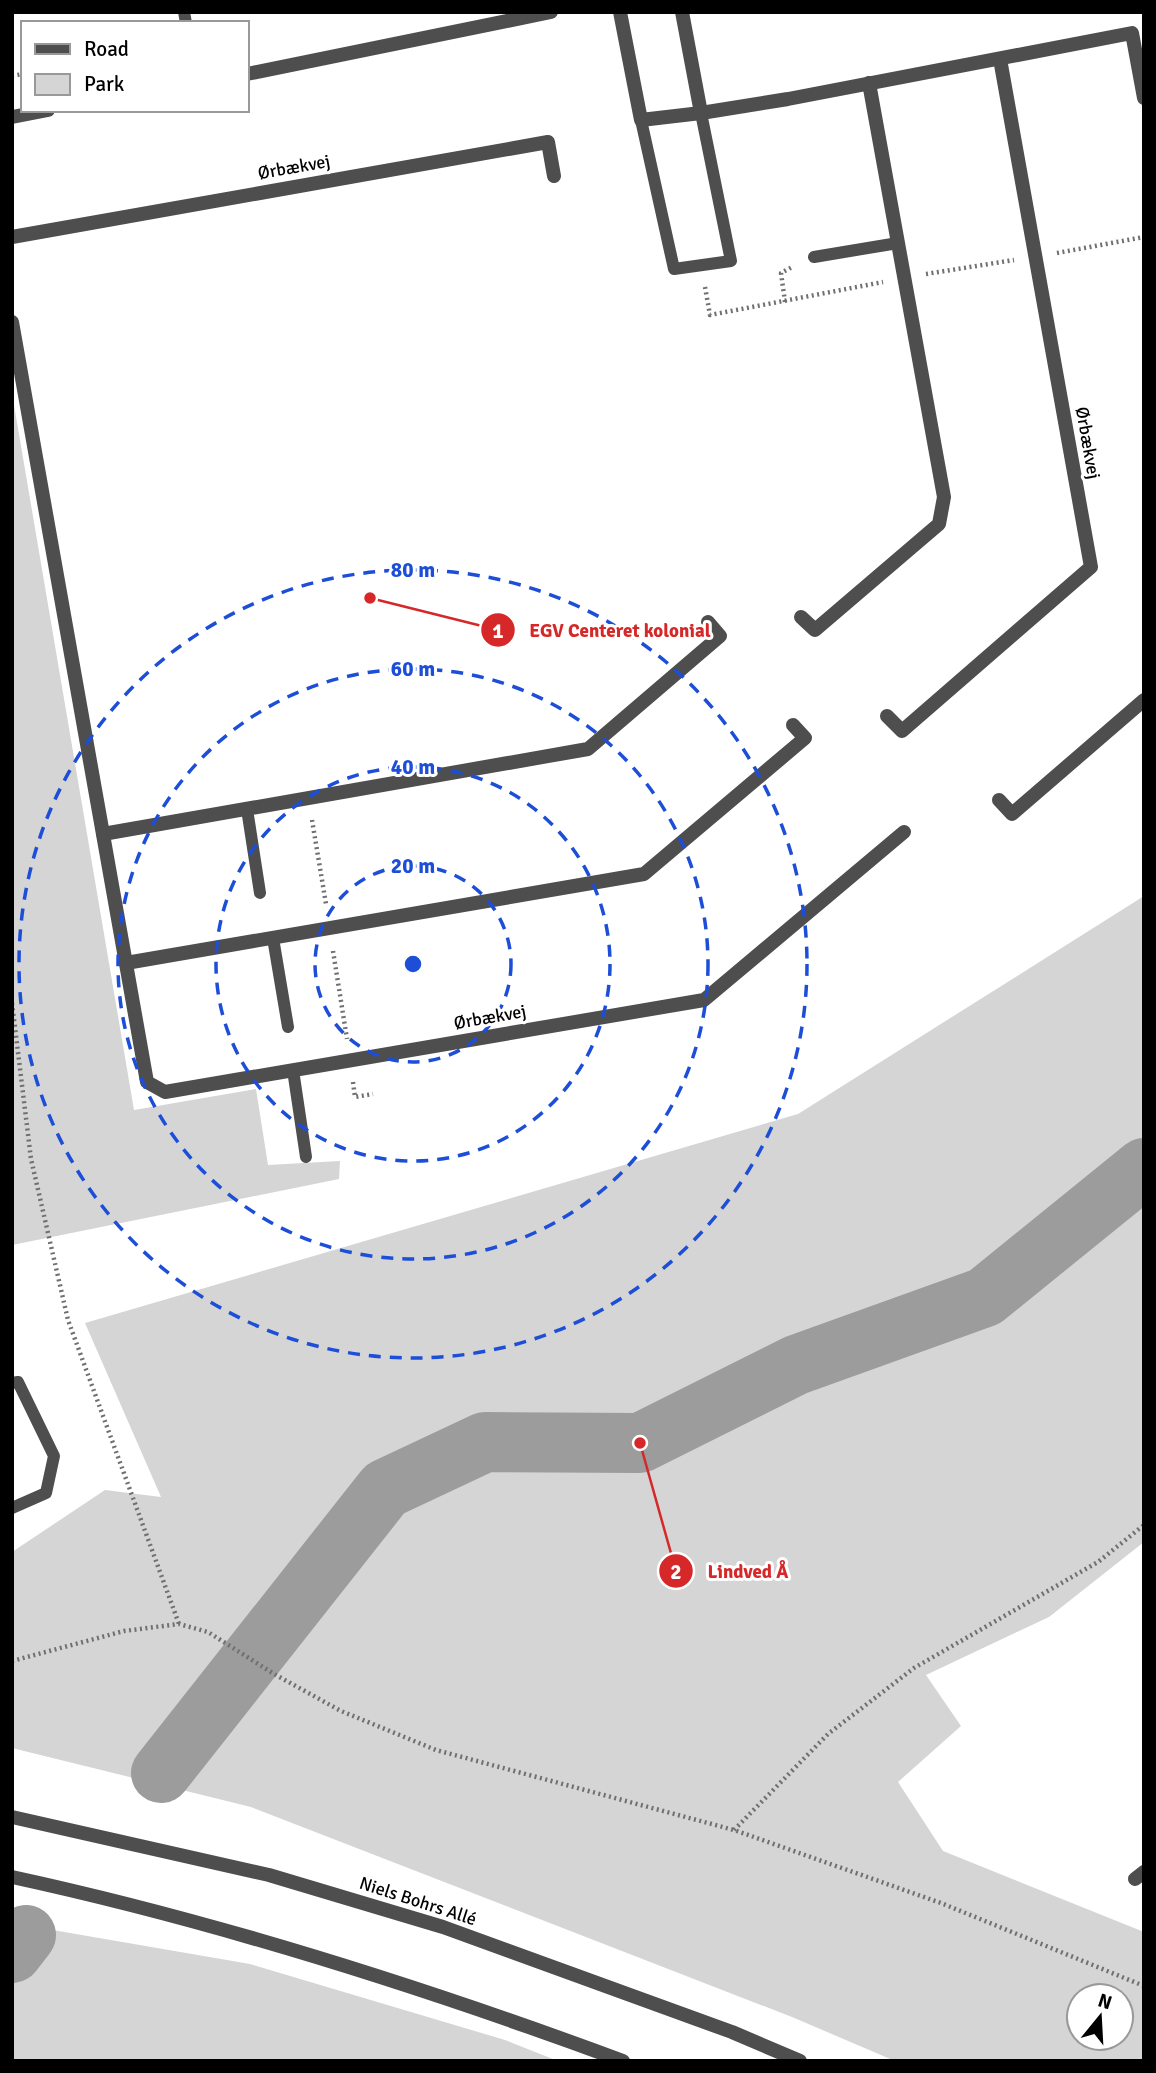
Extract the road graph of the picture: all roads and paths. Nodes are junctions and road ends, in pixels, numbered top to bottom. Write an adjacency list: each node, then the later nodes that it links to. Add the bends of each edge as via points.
1 (551, 12): 5 (street)
2 (621, 12): 11 (street)
3 (682, 12): 9 (street)
4 (1000, 59): 6 (street); 7 (street, via 1132,33); 22 (street, Ørbækvej, via 1091,568 902,731)
5 (248, 74)
6 (869, 83): 9 (street); 14 (street)
7 (1144, 98)
8 (38, 112): 10 (street)
9 (701, 113): 11 (street); 11 (lane, via 731,261 674,269)
10 (12, 117)
11 (641, 120)
12 (554, 176): 13 (street, Ørbækvej, via 548,142)
13 (12, 237)
14 (898, 243): 15 (lane); 19 (street, via 944,497 939,524 816,630)
15 (814, 257)
16 (782, 279): 17 (path)
17 (785, 302)
18 (12, 321): 28 (street, Ørbækvej)
19 (801, 617)
20 (708, 622): 24 (street, via 720,636 589,749)
21 (1144, 700): 25 (street, via 1012,814)
22 (887, 716)
23 (793, 725): 30 (street, via 805,738 644,874)
24 (309, 798): 26 (street); 30 (path)
25 (999, 800)
26 (247, 809): 28 (street); 29 (lane)
27 (904, 832): 35 (street, Ørbækvej, via 704,1000)
28 (103, 834): 32 (street, Ørbækvej)
29 (260, 893)
30 (330, 928): 31 (street); 35 (path)
31 (273, 938): 32 (street); 34 (lane)
32 (126, 963): 36 (street, Ørbækvej, via 147,1082 165,1092)
33 (12, 1003): 42 (path, via 30,1159 68,1320)
34 (288, 1027)
35 (351, 1060): 36 (street, Ørbækvej); 37 (path, via 355,1097)
36 (293, 1070): 38 (lane)
37 (373, 1094)
38 (306, 1157)
39 (12, 1383): 40 (lane, via 18,1382 54,1456 46,1493)
40 (12, 1508)
41 (1144, 1525): 45 (path, via 1098,1562 914,1668 828,1734)
42 (179, 1624): 43 (path, via 124,1631); 45 (path, via 208,1632 341,1712 436,1750)
43 (12, 1661)
44 (12, 1817): 49 (street, Niels Bohrs Allé, via 269,1875 443,1927)
45 (734, 1830): 47 (path, via 941,1903)
46 (12, 1877): 48 (street, via 110,1898 337,1962)
47 (1144, 1986)
48 (623, 2061)
49 (800, 2061)

